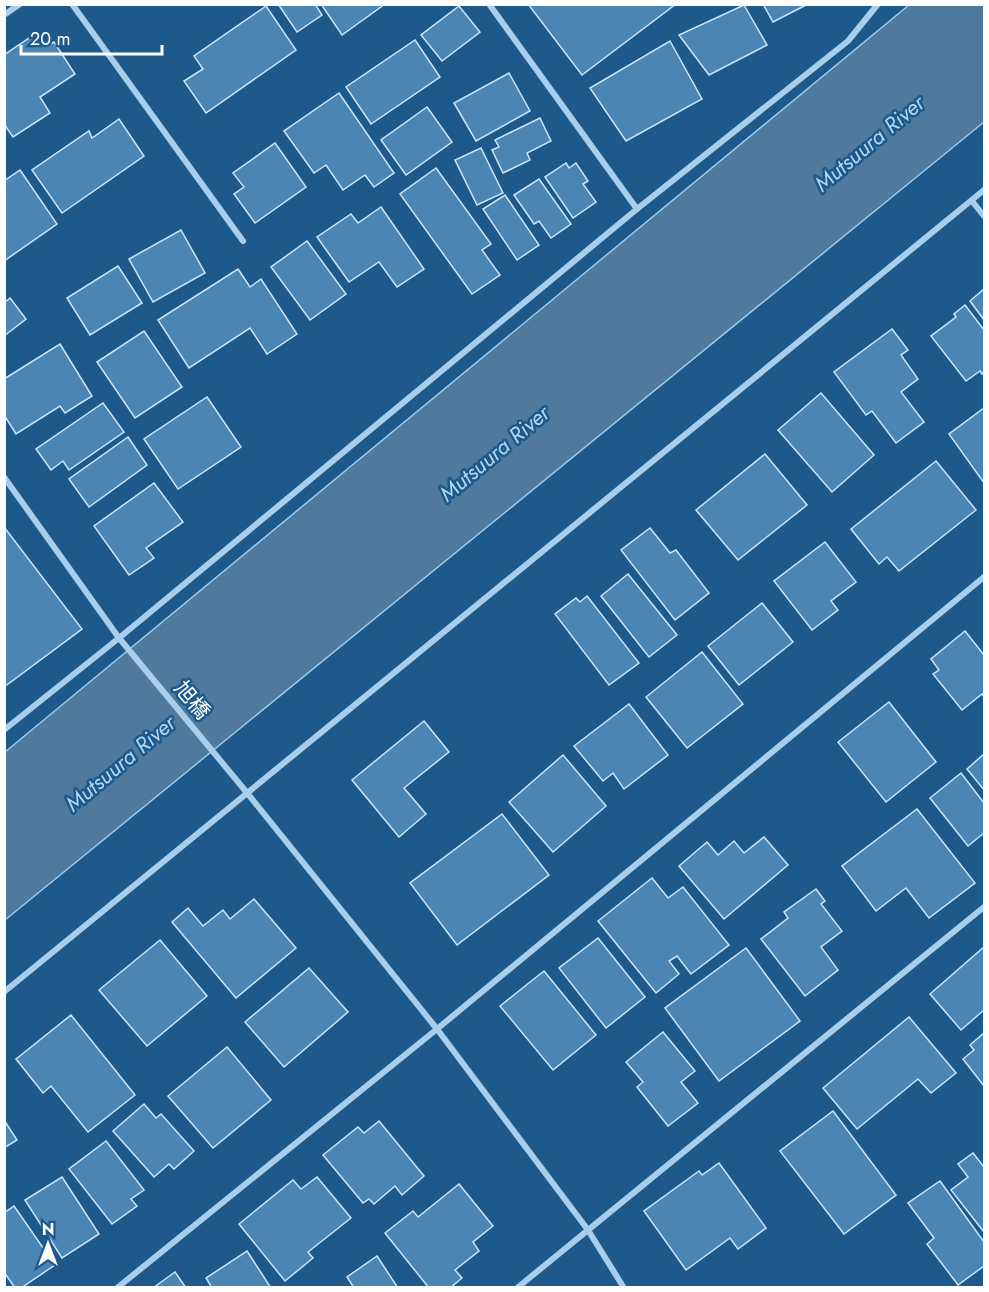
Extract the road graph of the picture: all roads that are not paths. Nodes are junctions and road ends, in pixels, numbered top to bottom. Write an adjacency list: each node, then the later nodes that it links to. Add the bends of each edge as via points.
1 (20, 4): 5 (street)
2 (72, 4): 10 (street)
3 (489, 4): 8 (street)
4 (878, 4): 8 (street, via 848,41)
5 (6, 12)
6 (984, 190): 7 (street)
7 (972, 201): 9 (street); 15 (street)
8 (637, 209): 13 (street)
9 (984, 216)
10 (243, 241)
11 (4, 477): 13 (street, 旭橋)
12 (984, 577): 18 (street)
13 (119, 638): 14 (street); 15 (street, 旭橋)
14 (4, 730)
15 (248, 794): 17 (street); 18 (street, 旭橋)
16 (984, 907): 19 (street)
17 (4, 992)
18 (437, 1029): 19 (street, 旭橋); 20 (street)
19 (588, 1230): 21 (street); 22 (street, 旭橋)
20 (117, 1287)
21 (517, 1287)
22 (624, 1287)

